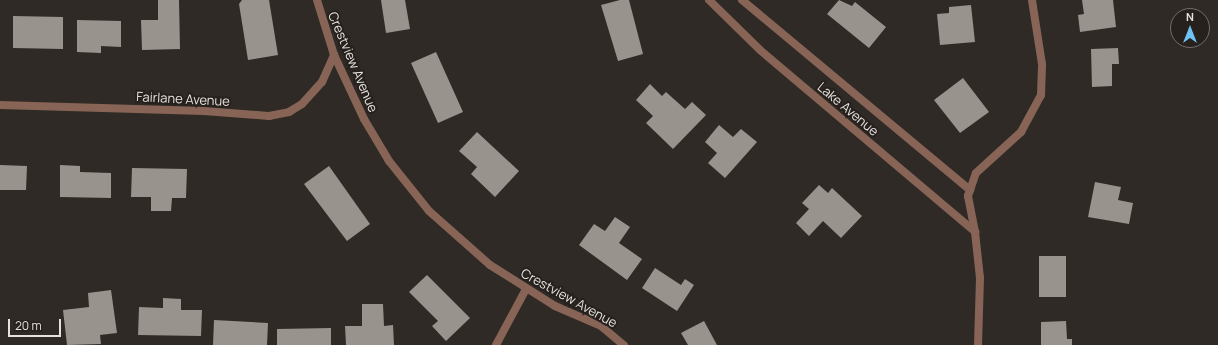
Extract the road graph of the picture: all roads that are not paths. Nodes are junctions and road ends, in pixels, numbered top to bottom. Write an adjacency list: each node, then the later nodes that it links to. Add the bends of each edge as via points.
1 (317, 0): 5 (street, Crestview Avenue)
2 (709, 0): 8 (street, Lake Avenue, via 760,50)
3 (742, 0): 7 (street, Lake Avenue)
4 (1032, 0): 7 (street, via 1042,64 1041,95 1028,124 984,163)
5 (334, 55): 6 (street, Fairlane Avenue, via 322,82 307,99 289,112 269,116 204,111); 9 (street, Crestview Avenue, via 364,119 408,187 462,242)
6 (0, 105)
7 (970, 190): 8 (street, via 968,206)
8 (975, 232): 12 (street, via 980,278)
9 (526, 289): 10 (street); 11 (street, Crestview Avenue, via 601,326)
10 (496, 345)
11 (624, 345)
12 (978, 345)

